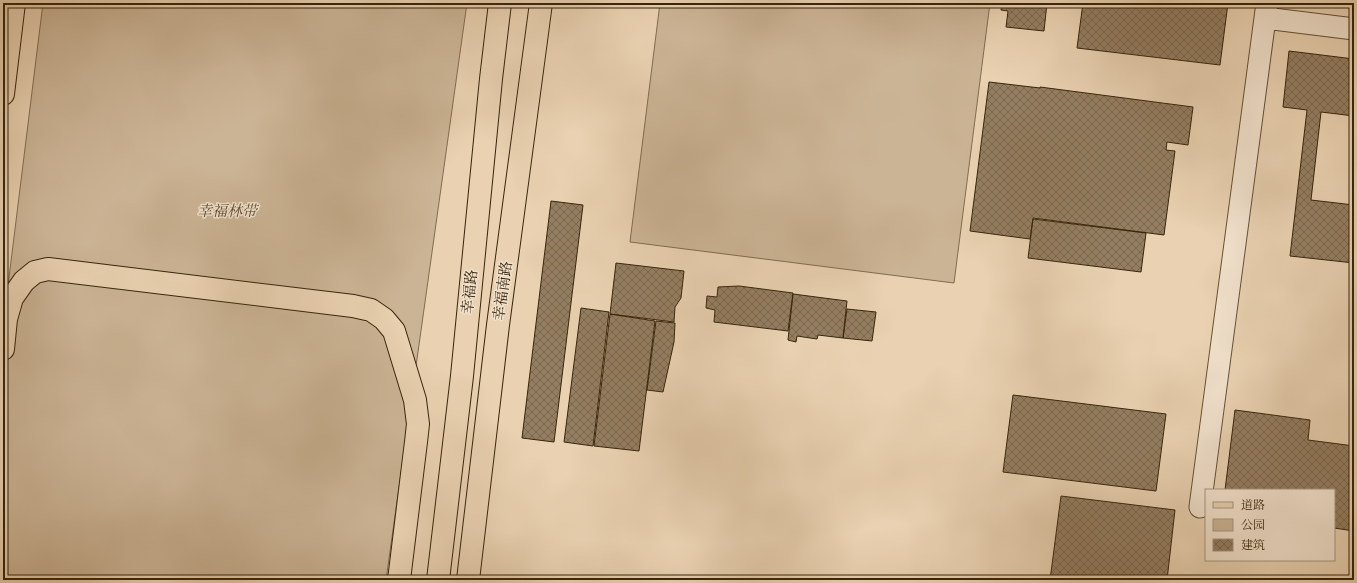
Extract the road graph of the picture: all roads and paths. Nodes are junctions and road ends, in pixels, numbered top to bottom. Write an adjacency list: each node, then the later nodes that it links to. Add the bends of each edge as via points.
1 (14, 3): 6 (main road)
2 (500, 3): 10 (main road, 幸福路, via 462,376)
3 (541, 3): 11 (main road, 幸福南路, via 498,325)
4 (1266, 10): 5 (street); 8 (street)
5 (1354, 29)
6 (3, 94)
7 (3, 349): 9 (main road, via 6,320 12,298 24,281 35,272 48,269 371,310 384,319 394,331 415,400 418,424)
8 (1200, 507)
9 (399, 580)
10 (438, 580)
11 (468, 580)

